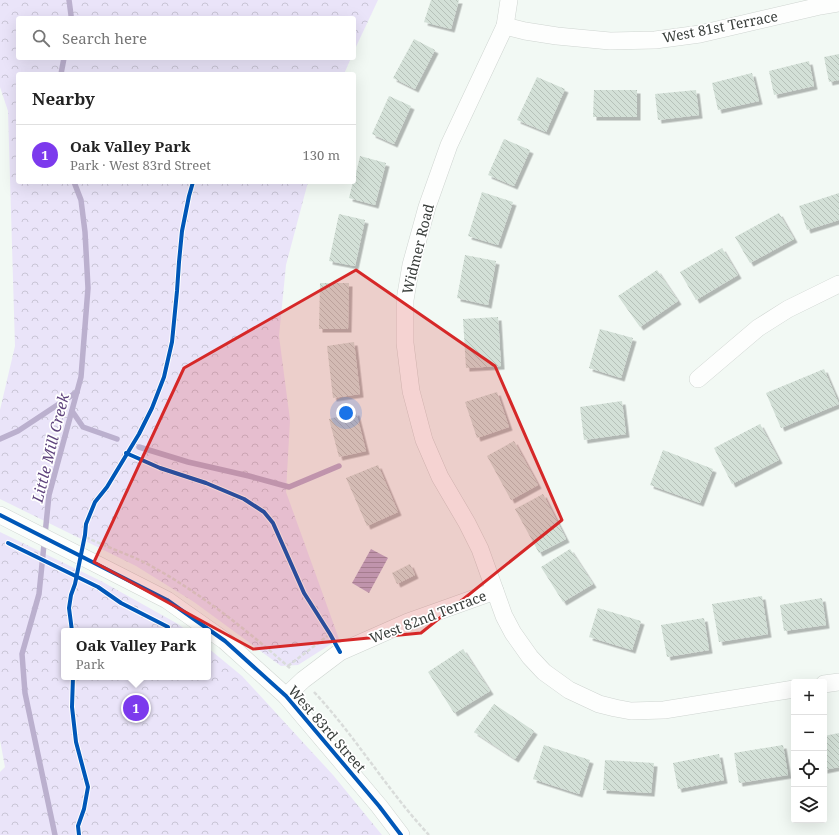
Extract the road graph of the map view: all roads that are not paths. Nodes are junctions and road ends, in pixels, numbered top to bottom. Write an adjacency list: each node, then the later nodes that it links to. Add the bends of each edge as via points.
1 (509, 0): 3 (street, Widmer Road)
2 (839, 3): 3 (street, West 81st Terrace, via 700,34 655,40 610,41 525,32)
3 (505, 26): 7 (street, Widmer Road, via 449,145 426,207 405,300 404,343 411,391 424,440 440,477 480,549)
4 (839, 284): 5 (street, via 788,309 758,328)
5 (698, 379)
6 (6, 518): 8 (street, West 83rd Street, via 167,600)
7 (495, 592): 12 (street, West 82nd Terrace, via 512,633 530,658 544,672 570,690 598,704 631,711 664,710); 13 (street, West 82nd Terrace, via 408,622 340,652)
8 (208, 628)
9 (211, 630): 13 (street, West 83rd Street)
10 (839, 682): 11 (street)
11 (827, 684)
12 (791, 689)
13 (286, 696): 14 (street, West 83rd Street)
14 (401, 835)

